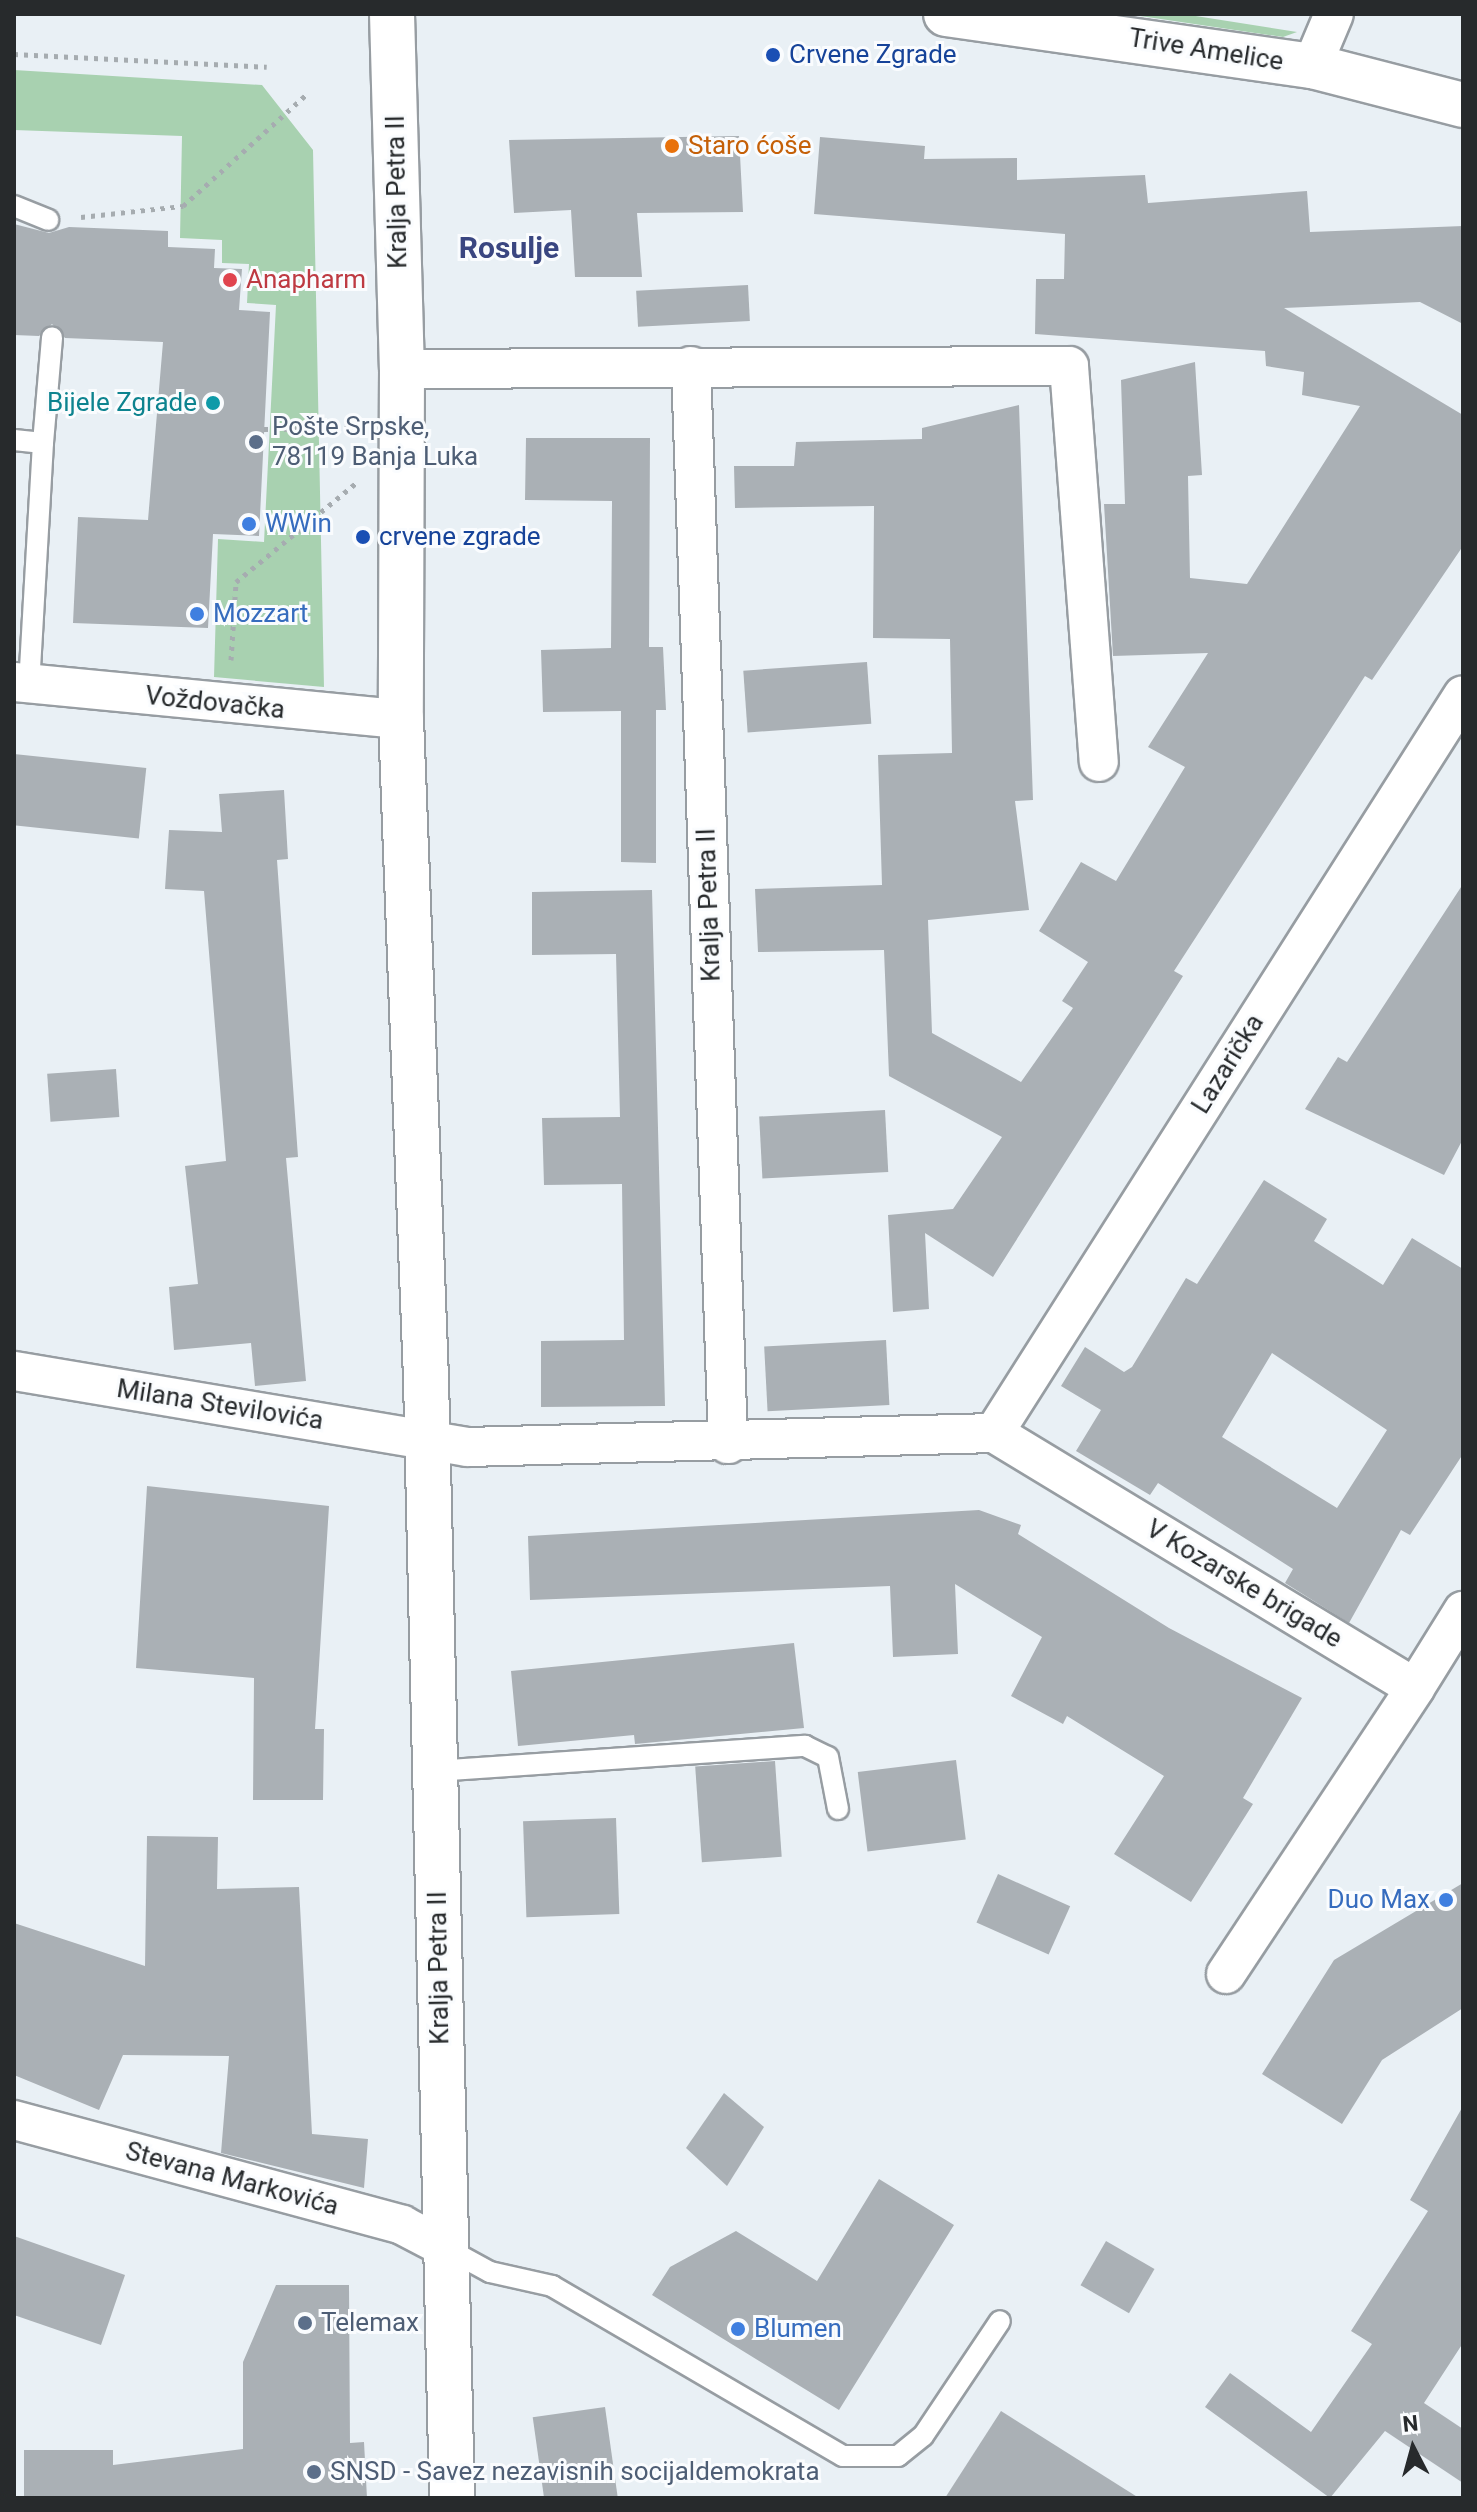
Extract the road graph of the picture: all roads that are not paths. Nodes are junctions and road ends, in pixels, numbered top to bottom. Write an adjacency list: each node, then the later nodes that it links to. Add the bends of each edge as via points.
1 (392, 14): 10 (street, Kralja Petra II)
2 (946, 14): 4 (street, Trive Amelice)
3 (1334, 14): 4 (street)
4 (1312, 66): 5 (street, Trive Amelice)
5 (1463, 105)
6 (14, 206): 7 (lane)
7 (48, 220)
8 (52, 337): 12 (lane, Voždovačka)
9 (691, 366): 10 (street); 16 (street, via 1069,366); 20 (street, Kralja Petra II)
10 (402, 369): 15 (street, Kralja Petra II)
11 (14, 440): 12 (lane)
12 (43, 443): 13 (lane, Voždovačka)
13 (22, 683): 15 (street, Voždovačka)
14 (1463, 695): 18 (street, Lazarička)
15 (401, 719): 19 (street, Kralja Petra II)
16 (1099, 762)
17 (14, 1371): 19 (street, Milana Stevilovića)
18 (994, 1433): 20 (street); 22 (street, V Kozarske brigade)
19 (426, 1439): 20 (street, via 486,1448); 23 (street, Kralja Petra II)
20 (728, 1444)
21 (1463, 1611): 22 (street)
22 (1415, 1688): 25 (street)
23 (435, 1771): 24 (lane, via 805,1746 828,1757); 27 (street, Kralja Petra II)
24 (838, 1809)
25 (1226, 1974)
26 (14, 2120): 27 (street, Stevana Markovića, via 402,2225)
27 (446, 2248): 28 (lane, via 490,2272 552,2286 843,2456 898,2456 923,2436); 29 (street, Kralja Petra II)
28 (1000, 2321)
29 (452, 2498)

